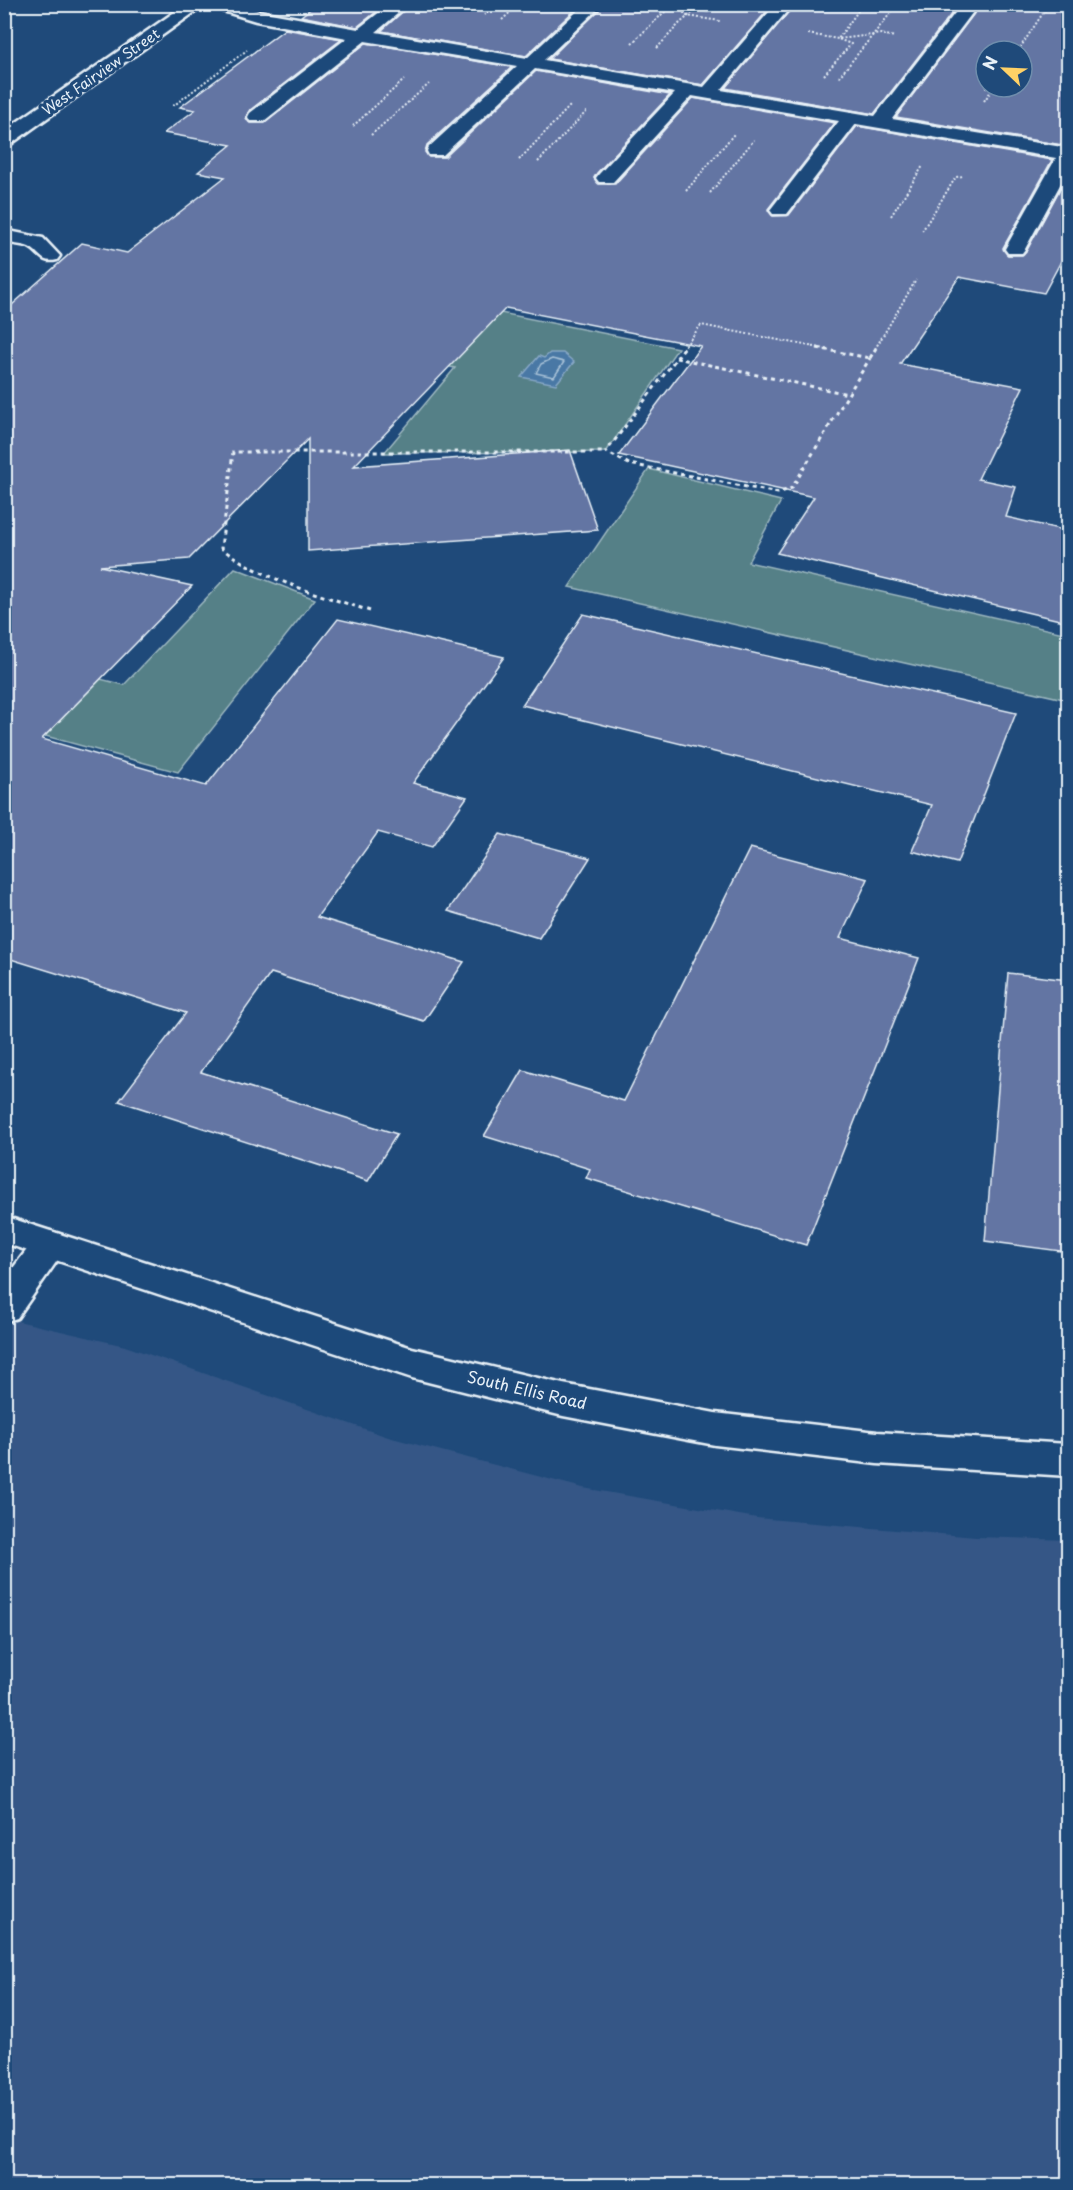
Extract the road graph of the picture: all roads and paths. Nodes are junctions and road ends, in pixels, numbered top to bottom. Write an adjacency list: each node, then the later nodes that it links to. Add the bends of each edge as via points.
1 (198, 4): 44 (street, West Fairview Street)
2 (219, 4): 18 (street)
3 (401, 4): 16 (street)
4 (496, 4): 15 (path)
5 (519, 4): 17 (path)
6 (595, 4): 28 (street)
7 (675, 4): 19 (path, via 687,16)
8 (785, 4): 19 (street)
9 (863, 4): 22 (path)
10 (898, 4): 20 (path)
11 (971, 4): 24 (street)
12 (1049, 4): 23 (path)
13 (309, 6): 18 (street)
14 (359, 15): 16 (street)
15 (484, 15)
16 (383, 19): 21 (street)
17 (502, 20)
18 (289, 22): 21 (street)
19 (765, 28): 22 (path); 34 (street)
20 (874, 34): 22 (path); 24 (path); 31 (path)
21 (362, 35): 25 (street); 38 (street)
22 (838, 39): 32 (path, via 851,44)
23 (1026, 39)
24 (937, 48): 40 (street)
25 (438, 49): 27 (street); 41 (path)
26 (247, 50): 36 (path)
27 (464, 53): 28 (street); 43 (path)
28 (529, 64): 29 (street); 46 (street)
29 (599, 76): 30 (street); 48 (path)
30 (618, 79): 33 (street); 49 (path)
31 (837, 79)
32 (818, 82)
33 (687, 91): 34 (street); 50 (street)
34 (708, 94): 35 (street)
35 (760, 103): 37 (street); 51 (path)
36 (173, 106)
37 (781, 106): 39 (street); 52 (path)
38 (257, 117)
39 (851, 118): 40 (street); 53 (street)
40 (879, 123): 42 (street)
41 (353, 126)
42 (945, 134): 45 (street); 54 (path)
43 (371, 135)
44 (4, 140)
45 (992, 142): 47 (street); 55 (path, via 969,176 956,177)
46 (436, 151)
47 (1068, 154): 57 (street)
48 (519, 160)
49 (538, 162)
50 (606, 178)
51 (687, 191)
52 (710, 193)
53 (780, 210)
54 (891, 216)
55 (922, 231)
56 (4, 236): 58 (street, via 36,242 50,256)
57 (1015, 249)
58 (14, 259)
59 (916, 280): 61 (path)
60 (676, 358): 61 (path, via 701,325); 62 (path); 63 (path)
61 (870, 358): 62 (path)
62 (848, 393): 63 (path, via 792,488 778,493 629,464)
63 (606, 452): 64 (path, via 233,452 221,548 234,560)
64 (370, 611)
65 (4, 1228): 66 (street, South Ellis Road)
66 (50, 1245): 67 (street); 68 (street, South Ellis Road, via 412,1363 563,1400 715,1429 877,1448)
67 (4, 1308)
68 (1068, 1460)

